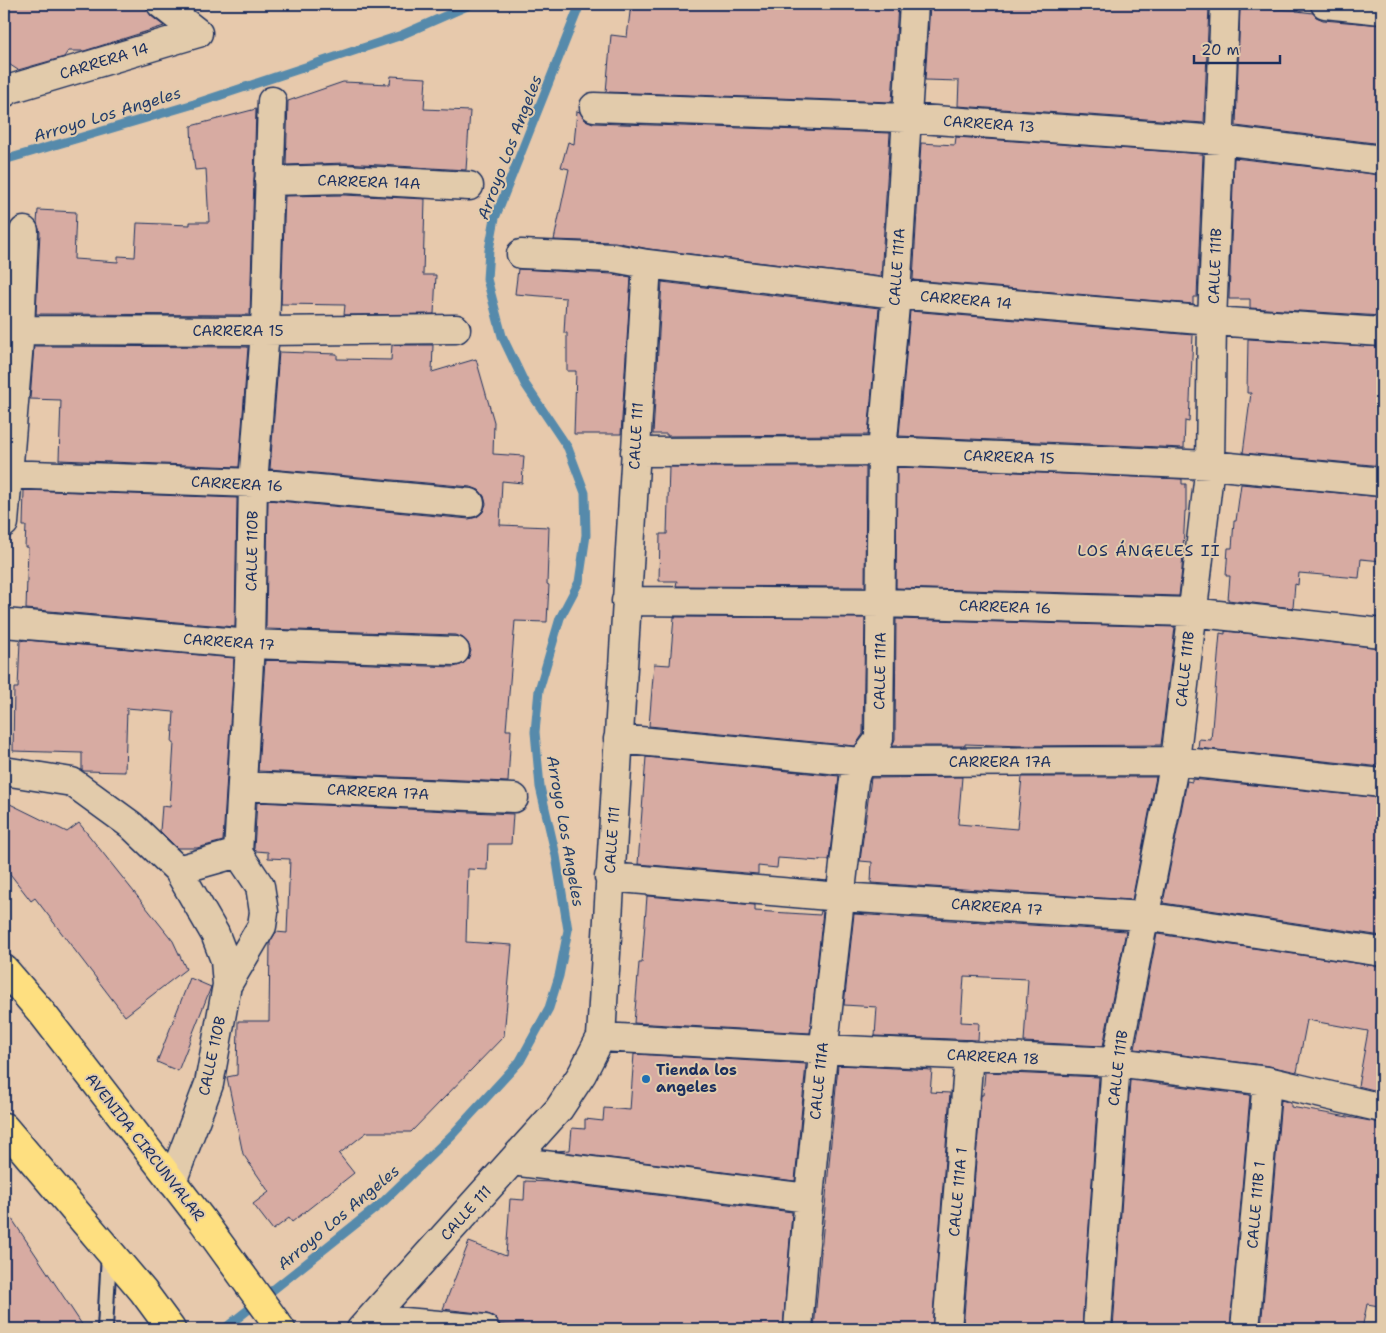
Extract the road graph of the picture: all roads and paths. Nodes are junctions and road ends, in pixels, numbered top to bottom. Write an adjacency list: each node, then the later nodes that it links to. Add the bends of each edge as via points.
1 (161, 4): 6 (street, CARRERA 14, via 198,33)
2 (914, 4): 9 (street, CALLE 111A)
3 (1225, 4): 10 (street, CALLE 111B)
4 (1325, 4): 5 (street)
5 (1382, 10)
6 (6, 89)
7 (272, 101): 12 (street, CALLE 110B)
8 (594, 107): 9 (street, CARRERA 13)
9 (906, 118): 10 (street, CARRERA 13); 17 (street, CALLE 111A)
10 (1220, 140): 11 (street, CARRERA 13); 18 (street, CALLE 111B)
11 (1382, 160)
12 (269, 181): 13 (street, CARRERA 14A, via 344,179); 21 (street, CALLE 110B)
13 (469, 186)
14 (24, 231): 20 (street)
15 (521, 254): 16 (street, CARRERA 14, via 614,258)
16 (647, 264): 17 (street, CARRERA 14); 24 (street, CALLE 111)
17 (896, 294): 18 (street, CARRERA 14); 23 (street, CALLE 111A)
18 (1212, 320): 22 (street, CARRERA 14); 25 (street, CALLE 111B)
19 (456, 329): 21 (street, CARRERA 15)
20 (20, 330): 21 (street, CARRERA 15); 26 (street)
21 (265, 332): 28 (street, CALLE 110B)
22 (1382, 332)
23 (882, 451): 24 (street, CARRERA 15); 25 (street, CARRERA 15); 32 (street, CALLE 111A)
24 (635, 452): 31 (street, CALLE 111)
25 (1210, 465): 27 (street, CARRERA 15); 33 (street, CALLE 111B)
26 (6, 474): 28 (street, CARRERA 16); 30 (street)
27 (1382, 482)
28 (253, 483): 29 (street, CARRERA 16); 36 (street, CALLE 110B)
29 (470, 504)
30 (4, 524)
31 (626, 601): 32 (street, CARRERA 16); 38 (street, CALLE 111)
32 (882, 603): 33 (street, CARRERA 16); 40 (street, CALLE 111A, via 879,739)
33 (1191, 612): 35 (street, CARRERA 16); 39 (street, CALLE 111B)
34 (4, 623): 36 (street, CARRERA 17)
35 (1382, 633)
36 (250, 644): 37 (street, CARRERA 17); 43 (street, CALLE 110B)
37 (455, 651)
38 (618, 739): 40 (street, CARRERA 17A); 47 (street, CALLE 111)
39 (1174, 761): 40 (street, CARRERA 17A); 42 (street, CARRERA 17A); 49 (street, CALLE 111B)
40 (861, 762): 48 (street, CALLE 111A, via 854,780)
41 (4, 771): 46 (street, via 72,782 131,825)
42 (1382, 783)
43 (242, 786): 44 (street, CARRERA 17A); 45 (street, CALLE 110B)
44 (514, 798)
45 (238, 853): 46 (street); 52 (street, CALLE 110B, via 260,886 264,912 262,926)
46 (178, 870): 52 (street, CALLE 110B, via 215,934 225,960)
47 (609, 877): 48 (street, CARRERA 17); 53 (street, CALLE 111)
48 (840, 897): 49 (street, CARRERA 17); 54 (street, CALLE 111A)
49 (1144, 916): 50 (street, CARRERA 17); 56 (street, CALLE 111B)
50 (1382, 952)
51 (4, 970): 61 (highway, AVENIDA CIRCUNVALAR, via 42,1013)
52 (227, 985): 61 (street, CALLE 110B, via 209,1084)
53 (601, 1037): 54 (street, CARRERA 18); 60 (street, CALLE 111, via 559,1108)
54 (822, 1049): 55 (street, CARRERA 18); 62 (street, CALLE 111A)
55 (969, 1055): 56 (street, CARRERA 18); 70 (street, CALLE 111A 1)
56 (1116, 1062): 57 (street, CARRERA 18); 71 (street, CALLE 111B)
57 (1267, 1081): 58 (street, CARRERA 18); 72 (street, CALLE 111B 1)
58 (1382, 1108)
59 (4, 1127): 63 (highway)
60 (512, 1161): 62 (street); 64 (street, CALLE 111)
61 (172, 1182): 67 (highway, AVENIDA CIRCUNVALAR)
62 (808, 1198): 69 (street, CALLE 111A)
63 (109, 1252): 65 (lane); 66 (highway)
64 (366, 1324): 68 (street)
65 (106, 1329)
66 (171, 1329)
67 (281, 1329)
68 (485, 1329)
69 (798, 1329)
70 (947, 1329)
71 (1097, 1329)
72 (1245, 1329)

